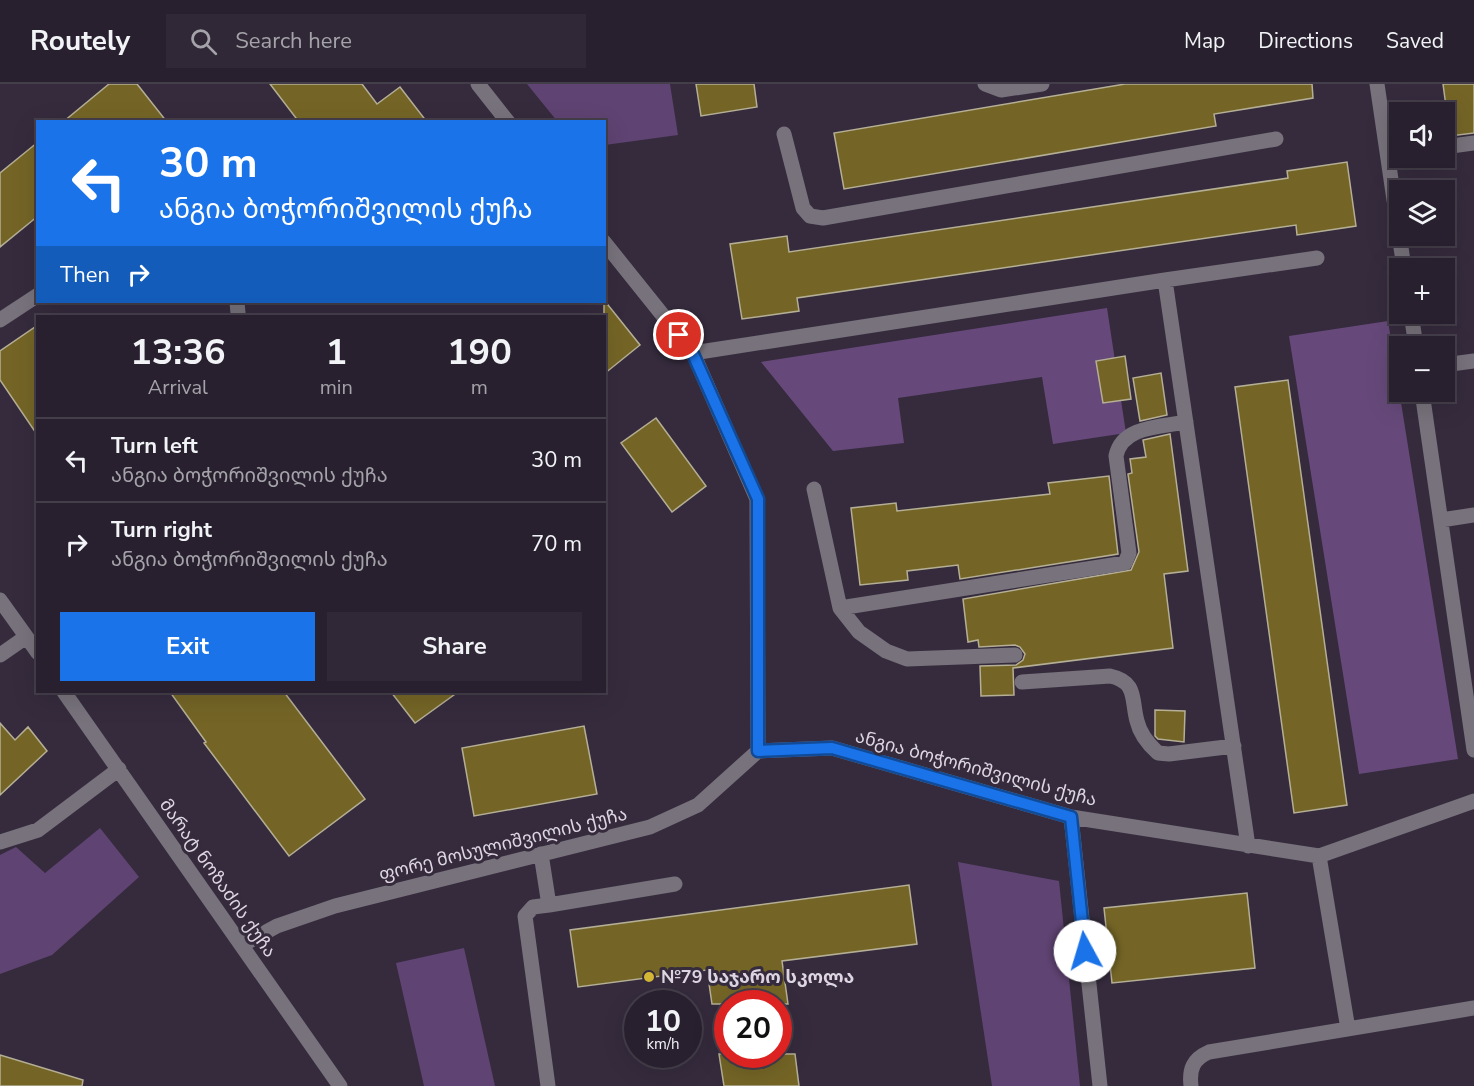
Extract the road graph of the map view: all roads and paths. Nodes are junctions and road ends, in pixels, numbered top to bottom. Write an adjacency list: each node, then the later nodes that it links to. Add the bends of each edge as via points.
1 (478, 84): 5 (street)
2 (985, 84): 3 (street, via 1001,90)
3 (1042, 84)
4 (1377, 84): 7 (street)
5 (506, 120)
6 (784, 134): 8 (street, via 802,208 810,216 824,218)
7 (1389, 137)
8 (1276, 139)
9 (1474, 143): 10 (street)
10 (1455, 146)
11 (1394, 168): 14 (street)
12 (606, 245): 18 (street)
13 (1317, 258): 15 (street)
14 (1403, 258)
15 (1165, 280): 18 (street); 22 (street)
16 (36, 296): 17 (street)
17 (0, 320)
18 (693, 354): 36 (street, via 758,499)
19 (1474, 361): 20 (street)
20 (1455, 364)
21 (1423, 402): 25 (street)
22 (1186, 422): 27 (street, via 1134,432 1117,449 1129,553 1125,563); 34 (street)
23 (814, 489): 27 (street)
24 (1474, 515): 25 (street)
25 (1441, 520): 35 (street)
26 (0, 600): 28 (street)
27 (840, 608): 31 (street, via 859,632 886,651 907,658)
28 (26, 637): 29 (street); 30 (street)
29 (36, 650)
30 (0, 655)
31 (1016, 655)
32 (1022, 682): 34 (street, via 1120,678 1132,693 1142,734 1158,753)
33 (65, 693): 37 (street, მარატ ნოზაძის ქუჩა)
34 (1234, 746): 41 (street)
35 (1474, 750)
36 (758, 751): 39 (street, ანგია ბოჭორიშვილის ქუჩა, via 832,748); 42 (street, ფორე მოსულიშვილის ქუჩა, via 698,805 650,826)
37 (119, 769): 40 (street, via 38,830); 46 (street, მარატ ნოზაძის ქუჩა)
38 (1474, 801): 43 (street, ანგია ბოჭორიშვილის ქუჩა)
39 (1071, 817): 41 (street, ანგია ბოჭორიშვილის ქუჩა); 51 (street)
40 (0, 842)
41 (1248, 846): 43 (street, ანგია ბოჭორიშვილის ქუჩა)
42 (541, 854): 45 (street); 46 (street, ფორე მოსულიშვილის ქუჩა, via 335,906 277,926)
43 (1319, 856): 48 (street)
44 (675, 884): 45 (street)
45 (549, 905): 50 (street, via 533,907 525,916)
46 (243, 945): 49 (street, მარატ ნოზაძის ქუჩა)
47 (1474, 1008): 48 (street)
48 (1348, 1029): 52 (street, via 1209,1052 1193,1065)
49 (340, 1086)
50 (548, 1086)
51 (1100, 1086)
52 (1191, 1086)

